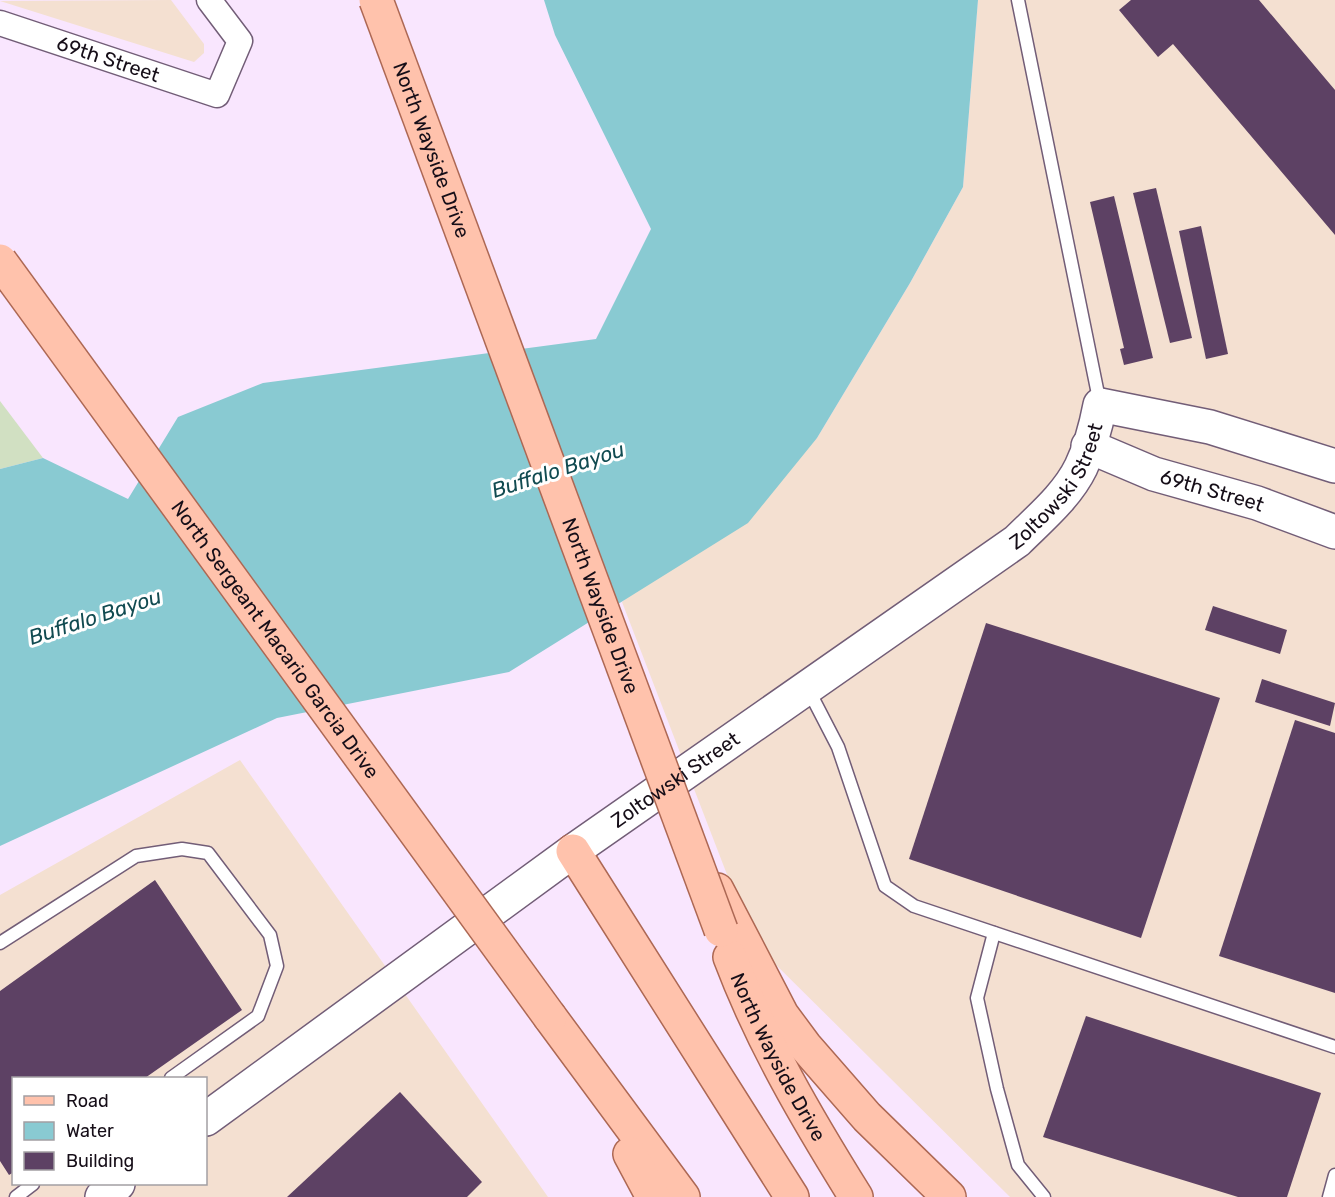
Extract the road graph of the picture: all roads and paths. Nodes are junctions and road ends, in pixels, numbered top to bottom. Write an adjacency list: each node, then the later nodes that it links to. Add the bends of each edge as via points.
1 (209, 0): 4 (street, 69th Street, via 240,41 217,95)
2 (376, 0): 12 (main road, North Wayside Drive, bridge, via 677,812)
3 (1018, 0): 6 (lane)
4 (0, 23)
5 (0, 261): 16 (main road, North Sergeant Macario Garcia Drive, bridge)
6 (1100, 405): 7 (street, Zoltowski Street); 8 (street, via 1210,427)
7 (1088, 446): 9 (street, 69th Street, via 1154,474 1257,503); 10 (street, Zoltowski Street, via 1071,482 1017,541)
8 (1333, 464)
9 (1335, 532)
10 (808, 687): 11 (street, Zoltowski Street); 13 (lane, via 838,747 885,886 914,906)
11 (573, 851): 18 (street, Zoltowski Street); 26 (main road)
12 (729, 930): 27 (main road, North Wayside Drive, via 745,995 771,1051); 28 (main road, via 805,1046 867,1117)
13 (994, 933): 15 (lane); 29 (lane, via 977,998 1018,1165)
14 (0, 943): 17 (lane, via 136,856 182,849 208,853 270,935 277,966 258,1016)
15 (1335, 1047)
16 (585, 1067): 24 (main road); 25 (main road)
17 (172, 1077)
18 (207, 1118)
19 (1335, 1175): 30 (lane)
20 (32, 1185): 22 (lane)
21 (117, 1185): 23 (street)
22 (16, 1197)
23 (102, 1197)
24 (653, 1197)
25 (683, 1197)
26 (792, 1197)
27 (856, 1197)
28 (949, 1197)
29 (1044, 1197)
30 (1329, 1197)

